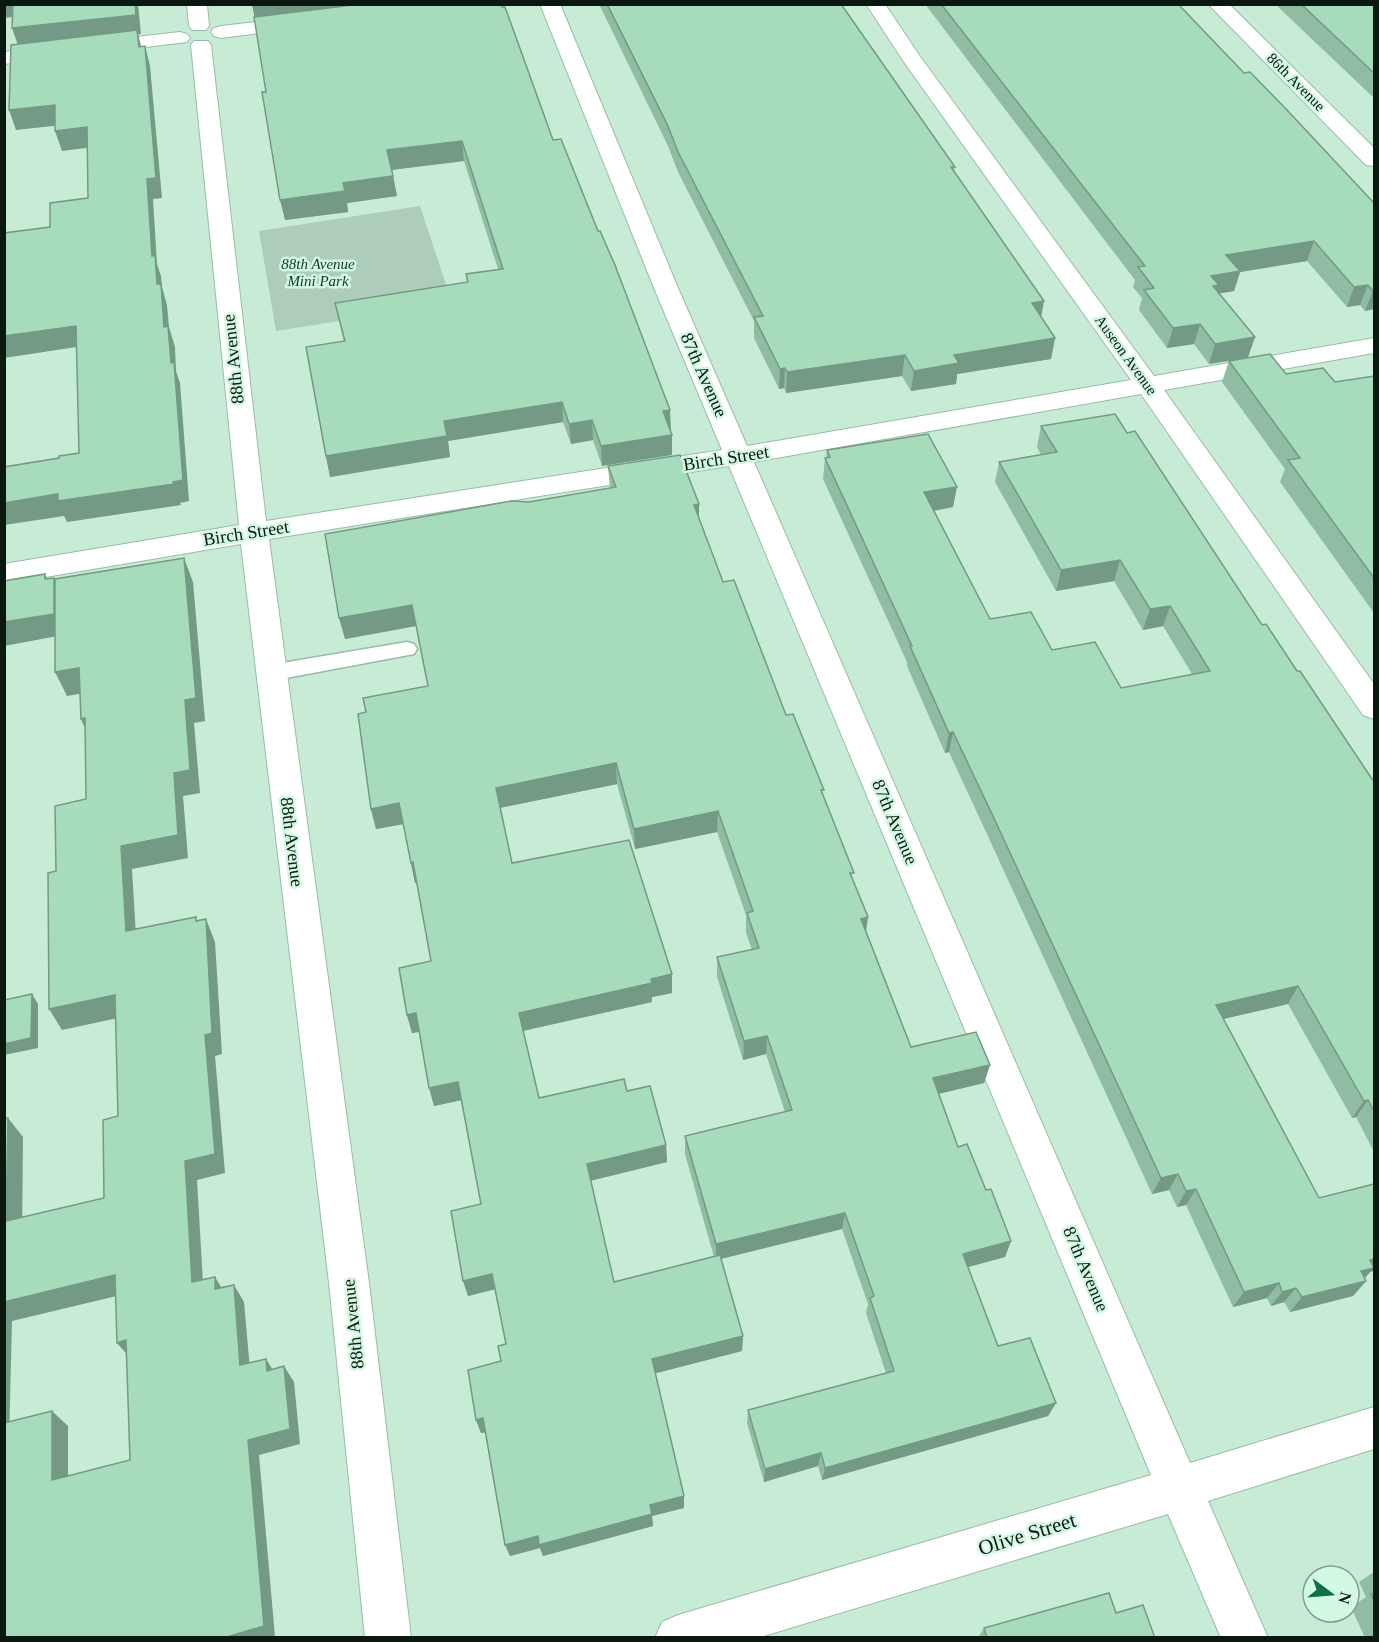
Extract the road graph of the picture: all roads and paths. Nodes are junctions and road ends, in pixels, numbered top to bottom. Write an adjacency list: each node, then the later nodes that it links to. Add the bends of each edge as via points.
1 (197, 4): 6 (street, 88th Avenue)
2 (550, 4): 11 (street, 87th Avenue)
3 (875, 4): 10 (street, Auseon Avenue)
4 (1217, 4): 8 (street, 86th Avenue)
5 (324, 21): 6 (street)
6 (200, 35): 7 (street); 12 (street, 88th Avenue)
7 (4, 58)
8 (1374, 160)
9 (1374, 345): 10 (street, Birch Street)
10 (1148, 384): 11 (street, Birch Street); 16 (street, Auseon Avenue)
11 (739, 456): 12 (street, Birch Street); 18 (street, 87th Avenue)
12 (254, 532): 13 (street, Birch Street); 15 (street, 88th Avenue)
13 (4, 574)
14 (407, 649): 15 (lane)
15 (270, 673): 19 (street, 88th Avenue, via 349,1282)
16 (1374, 707)
17 (1374, 1428): 18 (street, Olive Street)
18 (1179, 1488): 20 (street, Olive Street); 21 (street, 87th Avenue)
19 (388, 1638)
20 (678, 1638)
21 (1245, 1638)

